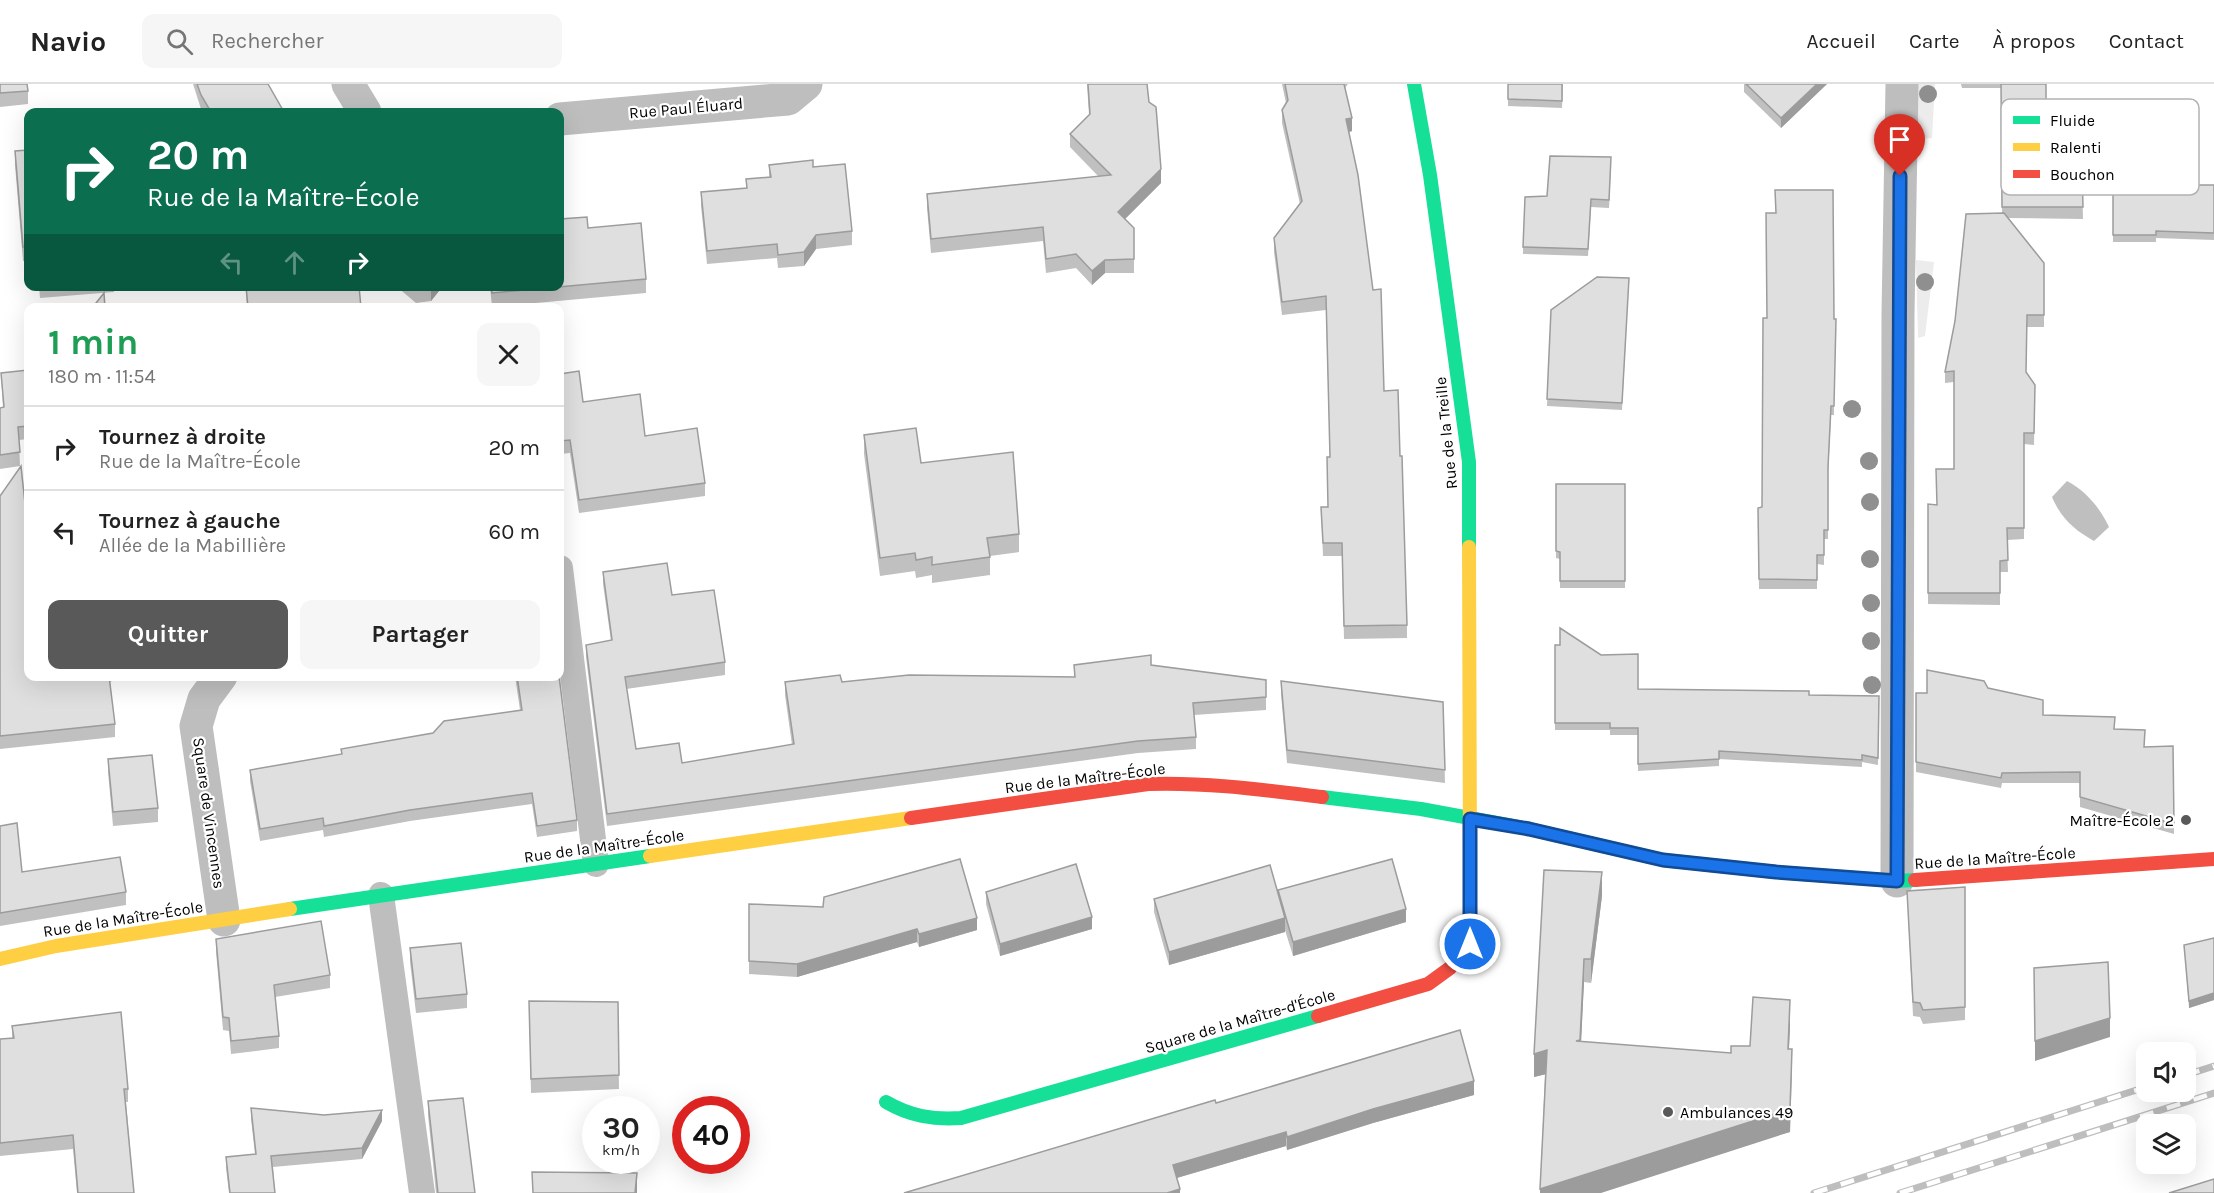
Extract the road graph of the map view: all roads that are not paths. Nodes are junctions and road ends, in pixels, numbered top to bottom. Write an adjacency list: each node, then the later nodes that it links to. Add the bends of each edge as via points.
1 (348, 84): 5 (street)
2 (806, 84): 6 (street, Rue Paul Éluard, via 788,99)
3 (1414, 84): 9 (street, Rue de la Treille, via 1469,462)
4 (1902, 84): 12 (street)
5 (363, 108)
6 (564, 119)
7 (564, 601): 11 (lane)
8 (217, 681): 14 (street, Square de Vincennes, via 204,699 196,726)
9 (1470, 819): 11 (street, Rue de la Maître-École, via 1227,786 1148,784); 12 (street, Rue de la Maître-École, via 1663,860); 16 (street, Square de la Maître-d'École, via 1470,944 1428,984 961,1118 920,1118)
10 (2214, 859): 12 (street, Rue de la Maître-École)
11 (596, 864): 13 (street, Rue de la Maître-École)
12 (1897, 881)
13 (381, 895): 14 (street, Rue de la Maître-École); 17 (lane)
14 (224, 920): 15 (street, Rue de la Maître-École, via 56,946)
15 (0, 959)
16 (886, 1102)
17 (422, 1193)

